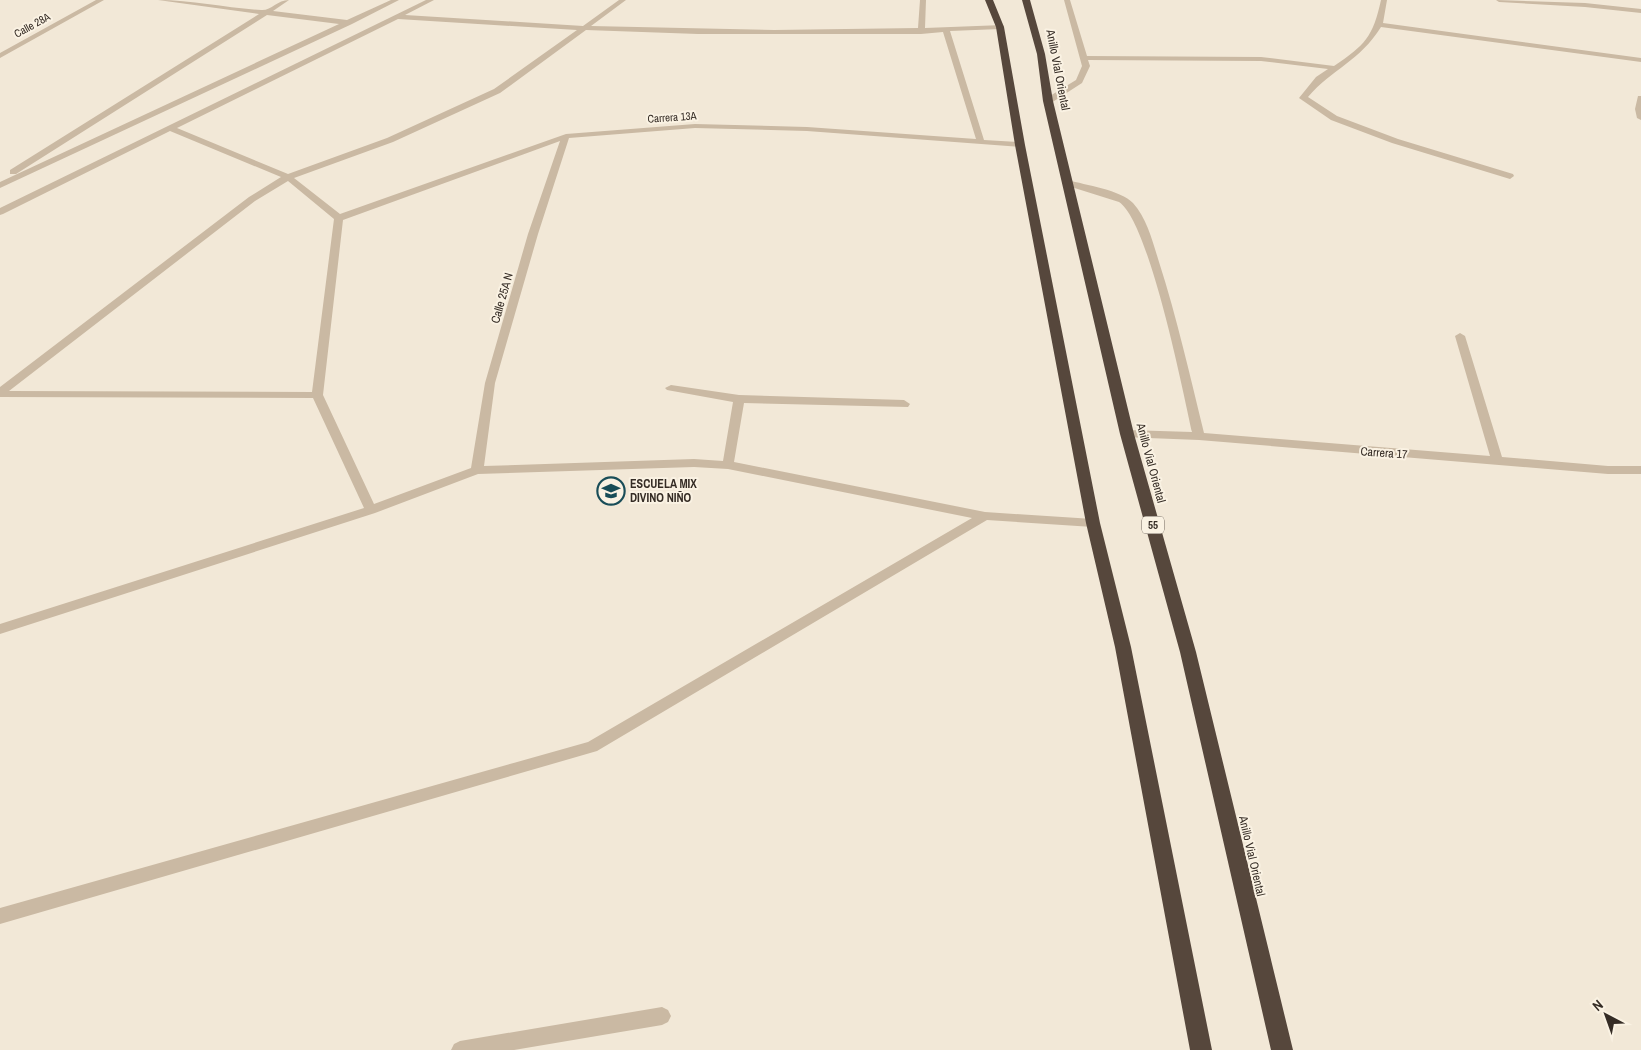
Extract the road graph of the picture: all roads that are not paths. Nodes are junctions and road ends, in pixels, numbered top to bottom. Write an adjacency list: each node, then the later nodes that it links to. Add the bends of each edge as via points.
1 (101, 0): 23 (street, Calle 28A)
2 (161, 0): 15 (street)
3 (286, 0): 15 (street)
4 (396, 0): 17 (street)
5 (431, 0): 16 (street)
6 (623, 0): 20 (street)
7 (923, 0): 22 (street)
8 (989, 0): 19 (highway)
9 (1026, 0): 28 (highway, Anillo Vial Oriental / 55, via 1041,54)
10 (1068, 0): 24 (street)
11 (1384, 0): 18 (street)
12 (1499, 0): 13 (street)
13 (1583, 2): 14 (street)
14 (1641, 11)
15 (267, 13): 17 (street); 36 (street)
16 (397, 17): 20 (street); 30 (street)
17 (350, 23): 38 (street)
18 (1379, 25): 25 (street); 26 (street, via 1368,42)
19 (1000, 27): 21 (street); 33 (highway)
20 (583, 28): 22 (street, via 801,34); 35 (street, via 497,91 390,140)
21 (946, 30): 22 (street); 32 (street)
22 (921, 32)
23 (0, 56)
24 (1086, 58): 26 (street, via 1260,59); 28 (street, via 1079,81)
25 (1641, 60)
26 (1335, 68): 34 (street, via 1319,79 1303,98 1334,118 1395,141)
27 (1641, 98): 29 (street)
28 (1048, 101): 37 (highway, Anillo Vial Oriental / 55)
29 (1641, 118)
30 (168, 128): 35 (street); 39 (street)
31 (566, 136): 32 (street, Carrera 13A, via 704,127 807,129); 40 (street, Carrera 13A); 51 (street, Calle 25A N, via 533,234 490,383)
32 (982, 142): 33 (street, Carrera 13A)
33 (1020, 145): 55 (highway)
34 (1510, 176)
35 (288, 177): 40 (street); 43 (street, via 252,199)
36 (0, 180)
37 (1068, 183): 47 (highway, Anillo Vial Oriental / 55); 48 (street, via 1130,205 1139,220 1156,268)
38 (0, 185)
39 (0, 212)
40 (339, 218): 44 (street)
41 (1460, 336): 49 (street)
42 (672, 388): 45 (street)
43 (0, 393): 44 (street)
44 (317, 395): 53 (street)
45 (739, 399): 46 (street); 50 (street)
46 (904, 404)
47 (1127, 434): 48 (street, Carrera 17); 61 (highway, Anillo Vial Oriental / 55, via 1188,652)
48 (1199, 436): 49 (street, Carrera 17)
49 (1497, 461): 52 (street, Carrera 17)
50 (728, 465): 51 (street, via 694,463); 54 (street)
51 (477, 470): 53 (street)
52 (1641, 470)
53 (370, 510): 56 (street)
54 (986, 516): 55 (street); 57 (street, via 592,746)
55 (1093, 523): 60 (highway, via 1123,647)
56 (0, 629)
57 (0, 916)
58 (662, 1016): 59 (street)
59 (460, 1050)
60 (1201, 1050)
61 (1282, 1050)

